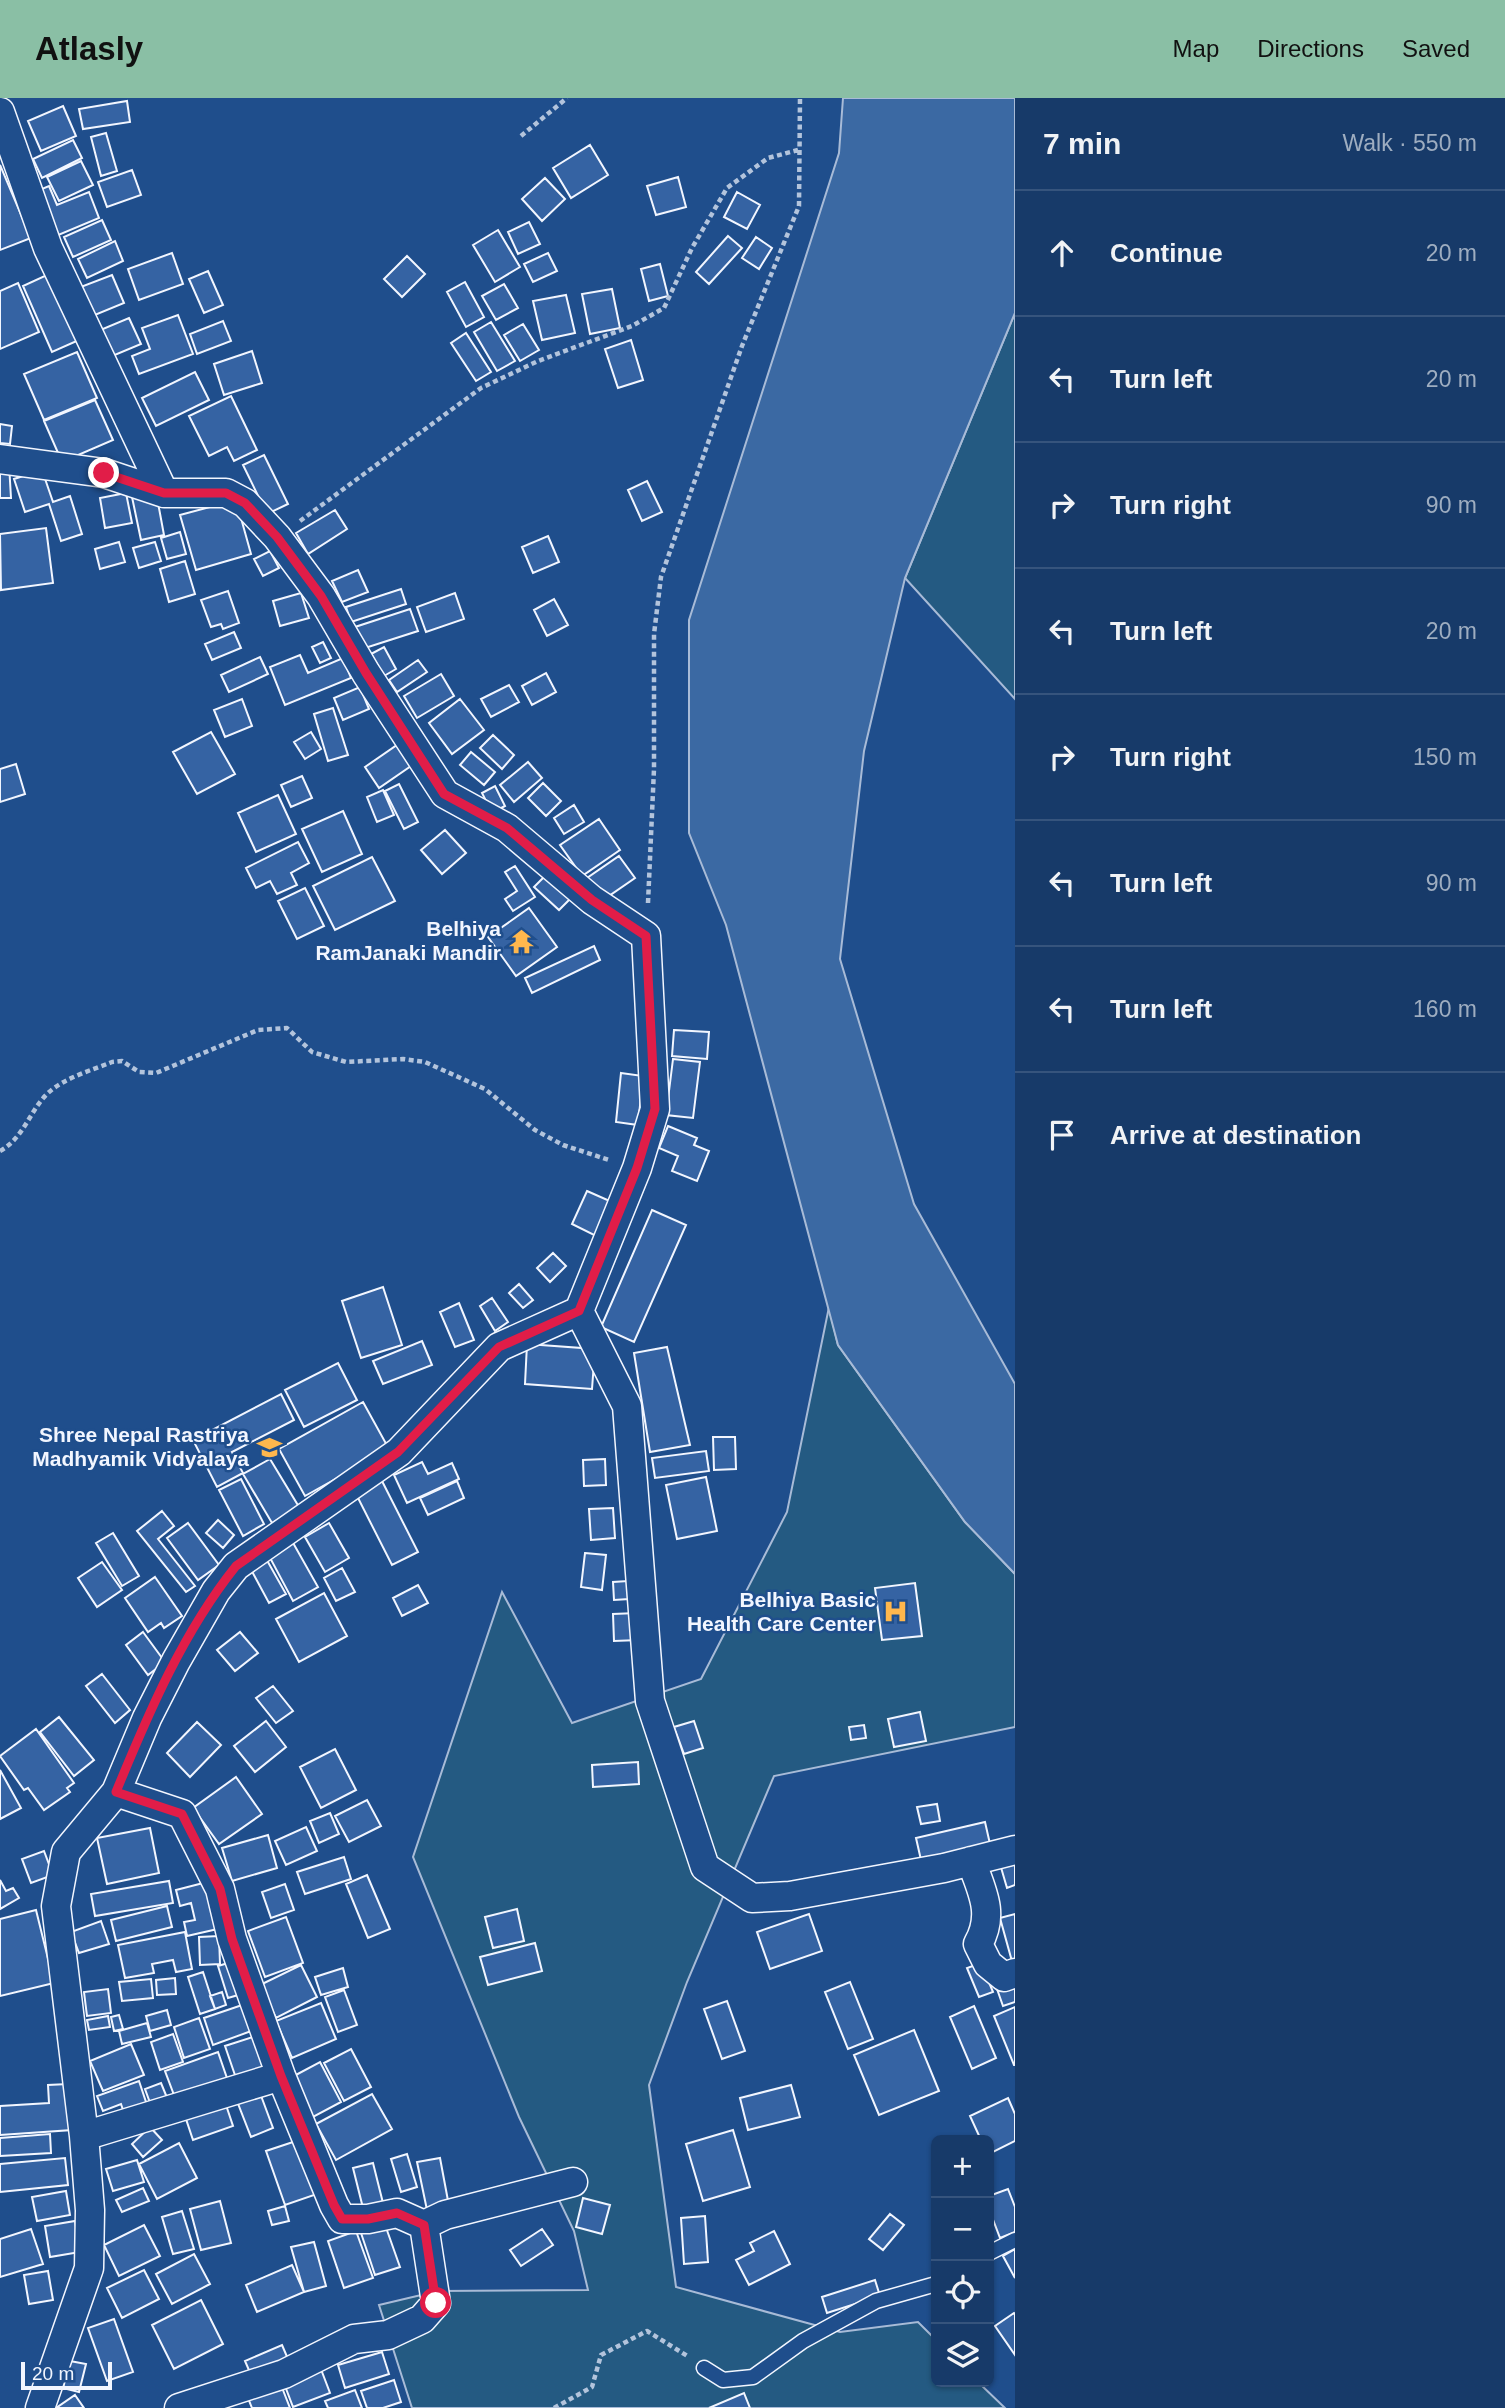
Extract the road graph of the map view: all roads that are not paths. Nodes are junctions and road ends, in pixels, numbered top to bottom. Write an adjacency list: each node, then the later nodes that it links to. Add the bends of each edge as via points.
1 (0, 112): 3 (street, via 48,248)
2 (0, 459): 3 (street, via 104,473)
3 (164, 493): 4 (street, via 226,493 245,503 321,596 444,794 507,828 592,900 646,936 655,1109 637,1168)
4 (579, 1311): 5 (street, via 499,1347 398,1452 236,1566 216,1591 176,1661 146,1718); 7 (street, via 627,1406 650,1701 705,1867 752,1898 790,1896)
5 (116, 1792): 9 (street, via 182,1814 220,1889 232,1939); 10 (street, via 66,1852 56,1906)
6 (1015, 1850): 7 (street)
7 (971, 1861): 8 (street, via 985,1900 988,1927 978,1944 988,1964 1004,1976)
8 (1015, 1973)
9 (281, 2076): 10 (street); 12 (street, via 342,2219 397,2213)
10 (84, 2136): 17 (street, via 89,2268)
11 (573, 2182): 12 (street, via 445,2215)
12 (424, 2225): 18 (street, via 436,2303 422,2319 388,2335 354,2339 284,2374)
13 (1015, 2240): 14 (lane)
14 (994, 2250)
15 (931, 2285): 16 (lane, via 876,2301 803,2340 753,2377 723,2380)
16 (704, 2368)
17 (40, 2408)
18 (178, 2408)

